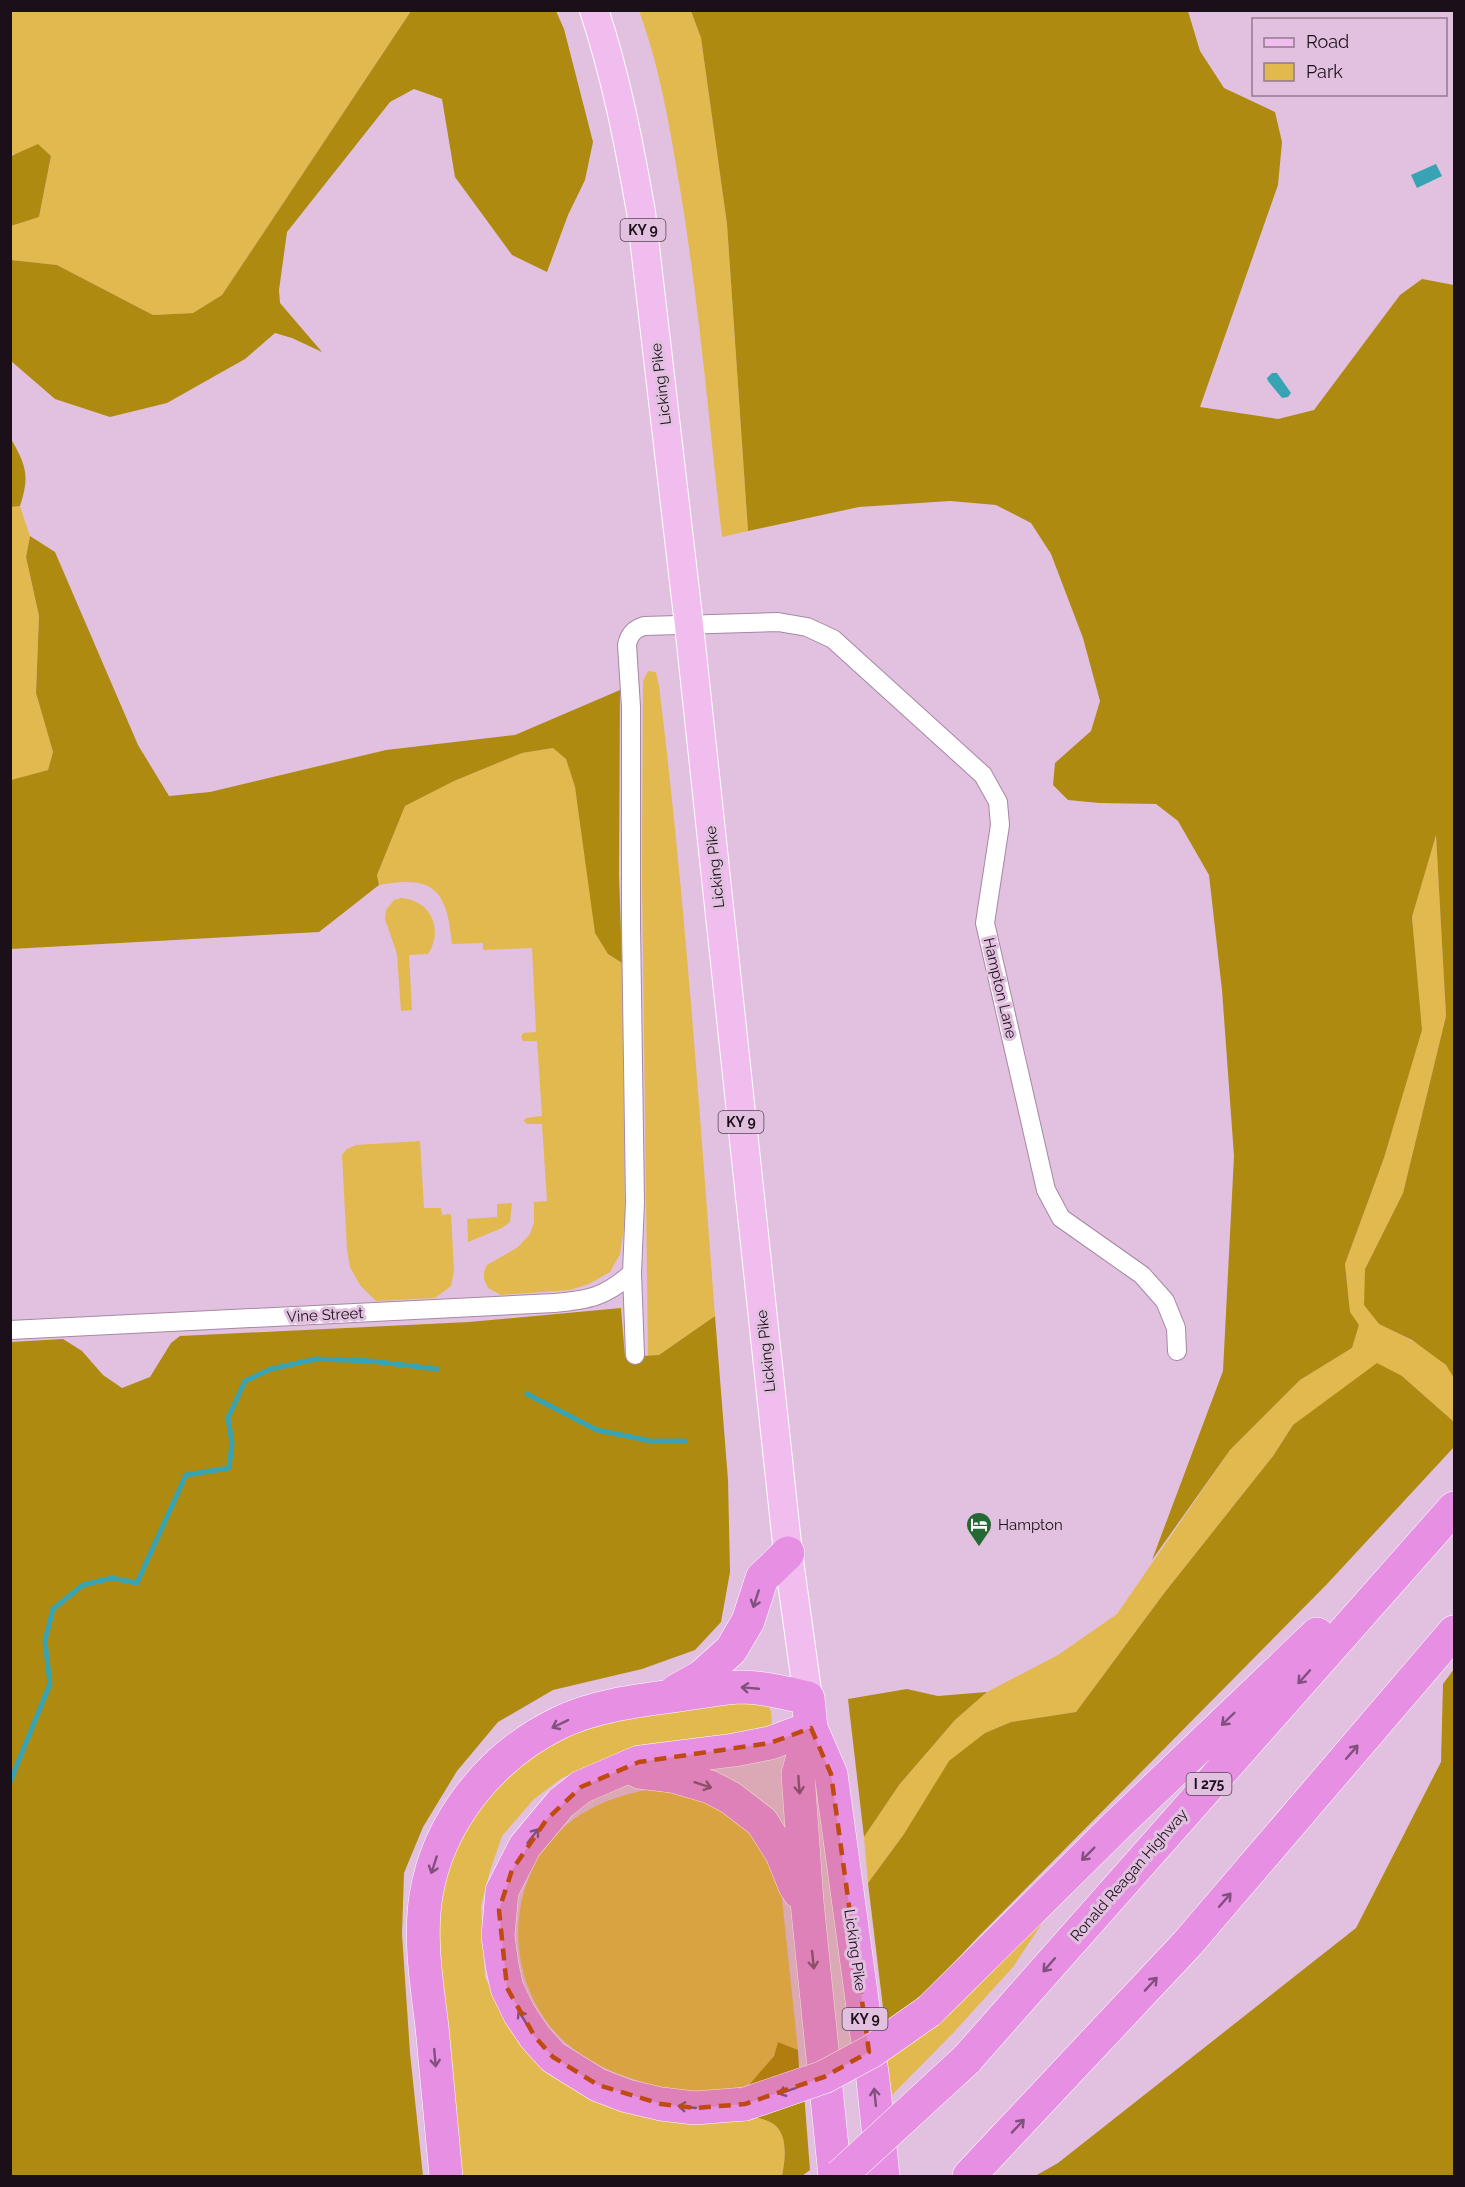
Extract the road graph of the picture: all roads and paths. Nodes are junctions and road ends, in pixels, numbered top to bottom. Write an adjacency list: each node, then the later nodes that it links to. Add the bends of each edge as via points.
1 (594, 10): 2 (main road, Licking Pike / KY 9, via 616,84 641,212)
2 (689, 625): 3 (street, Hampton Lane, via 644,626 629,635 627,645 631,708 635,1202); 5 (street, Hampton Lane, via 778,622 807,627 833,639 983,775 998,802 1000,825 985,923 1046,1190 1061,1218 1142,1275 1165,1301 1176,1328); 8 (main road, Licking Pike / KY 9)
3 (632, 1273): 4 (street, Vine Street, via 600,1296 562,1302); 6 (street, Hampton Lane)
4 (10, 1330)
5 (1177, 1351)
6 (634, 1355)
7 (1455, 1507): 12 (highway, one-way to 12, bridge, via 1115,1827 929,2011 872,2051 824,2077 745,2104 695,2108 661,2104 598,2085 553,2057 534,2037 507,1988 498,1936 499,1910 502,1891 525,1846 561,1803 581,1787); 17 (highway, Ronald Reagan Highway / I 275, one-way to 17, bridge, via 966,2060)
8 (788, 1553): 10 (highway, one-way to 10, via 762,1578 748,1621 731,1650 701,1677); 11 (main road, Licking Pike / KY 9)
9 (1455, 1632): 14 (highway, one-way to 9, via 1187,1944)
10 (661, 1698): 11 (highway, one-way to 10, via 779,1692 740,1687); 15 (highway, one-way to 15, via 590,1712 559,1723 534,1738 497,1764 471,1795 445,1838 428,1887 424,1934)
11 (809, 1713): 12 (highway, via 770,1743); 13 (highway, Licking Pike / KY 9, one-way to 13, via 798,1774); 18 (highway, Licking Pike / KY 9, one-way to 11, via 831,1774)
12 (626, 1767): 13 (highway, one-way to 13, via 710,1787 732,1798 762,1822)
13 (807, 1902): 16 (highway, Licking Pike / KY 9, one-way to 16)
14 (973, 2173)
15 (446, 2176)
16 (835, 2176)
17 (840, 2176)
18 (883, 2176)

